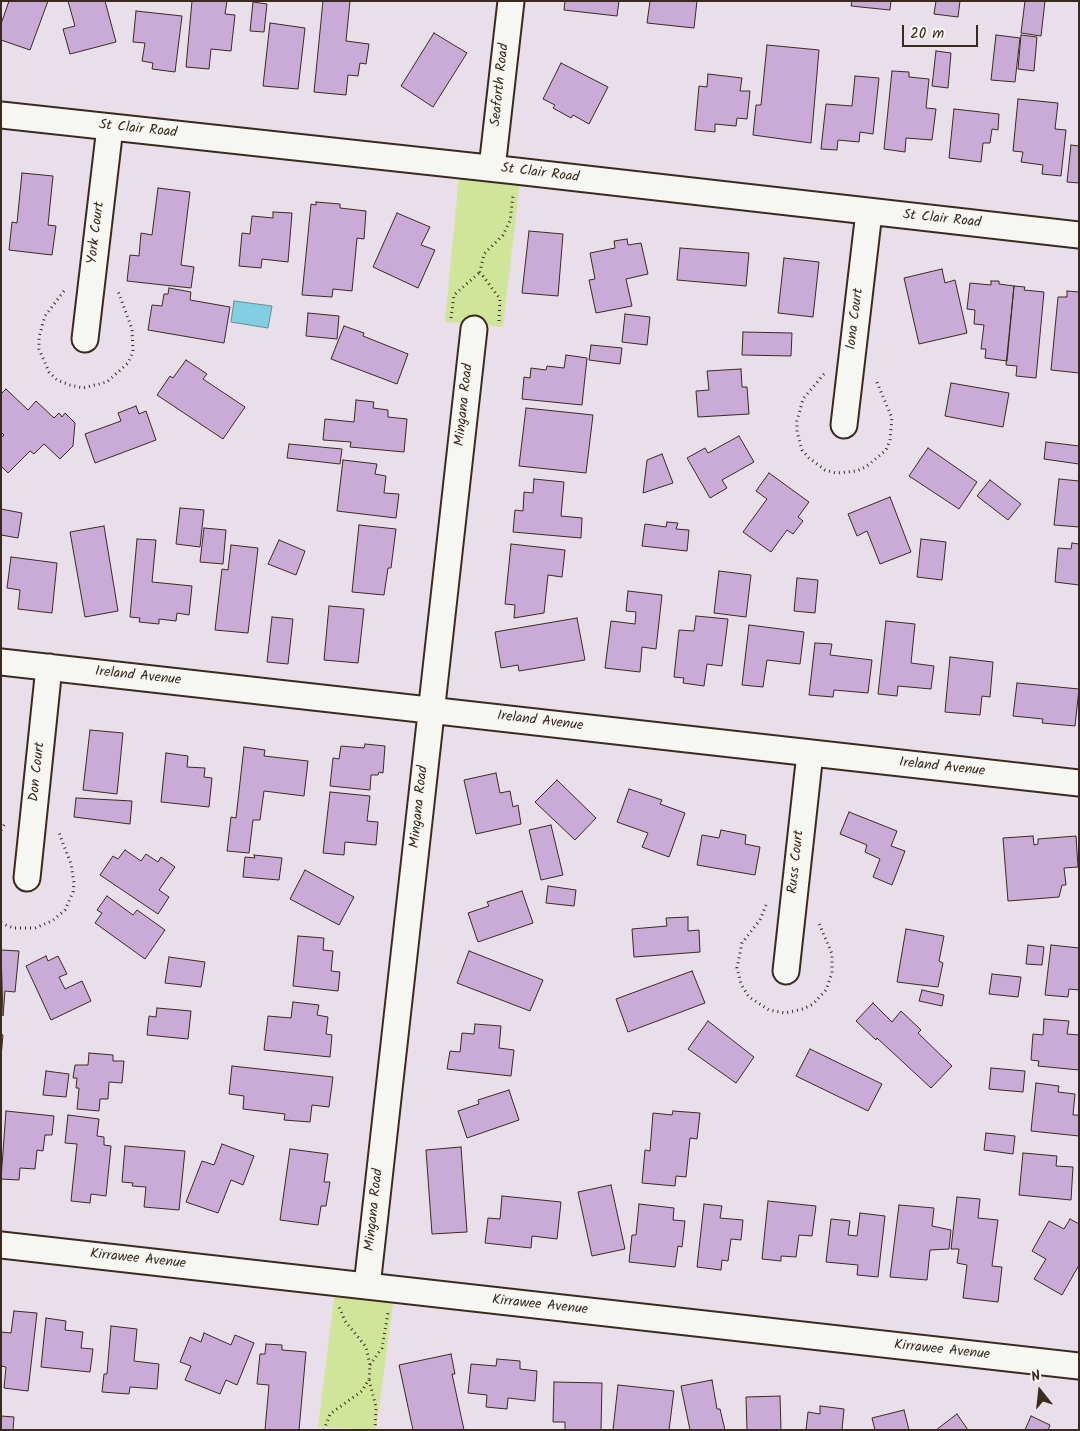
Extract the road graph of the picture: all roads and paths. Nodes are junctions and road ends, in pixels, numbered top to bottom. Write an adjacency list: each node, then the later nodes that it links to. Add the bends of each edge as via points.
1 (510, 1): 4 (street, Seaforth Road)
2 (1, 115): 3 (street, St Clair Road)
3 (110, 127): 4 (street, St Clair Road); 8 (street, York Court)
4 (492, 168): 5 (street, St Clair Road)
5 (869, 212): 6 (street, St Clair Road); 9 (street, Iona Court)
6 (1079, 235)
7 (474, 329): 12 (street, Mingana Road)
8 (85, 339)
9 (844, 425)
10 (1, 662): 11 (street, Ireland Avenue)
11 (49, 667): 12 (street, Ireland Avenue); 15 (street, Don Court)
12 (432, 709): 13 (street, Ireland Avenue); 18 (street, Mingana Road)
13 (810, 753): 14 (street, Ireland Avenue); 16 (street, Russ Court)
14 (1079, 783)
15 (27, 878)
16 (786, 971)
17 (1, 1244): 18 (street, Kirrawee Avenue)
18 (366, 1286): 22 (street, Kirrawee Avenue)
19 (340, 1304): 21 (path, via 345,1321 366,1348)
20 (389, 1308): 21 (path, via 382,1348)
21 (370, 1365): 23 (path)
22 (1079, 1366)
23 (369, 1379): 24 (path, via 362,1391 330,1414); 25 (path, via 376,1407)
24 (324, 1430)
25 (375, 1430)

